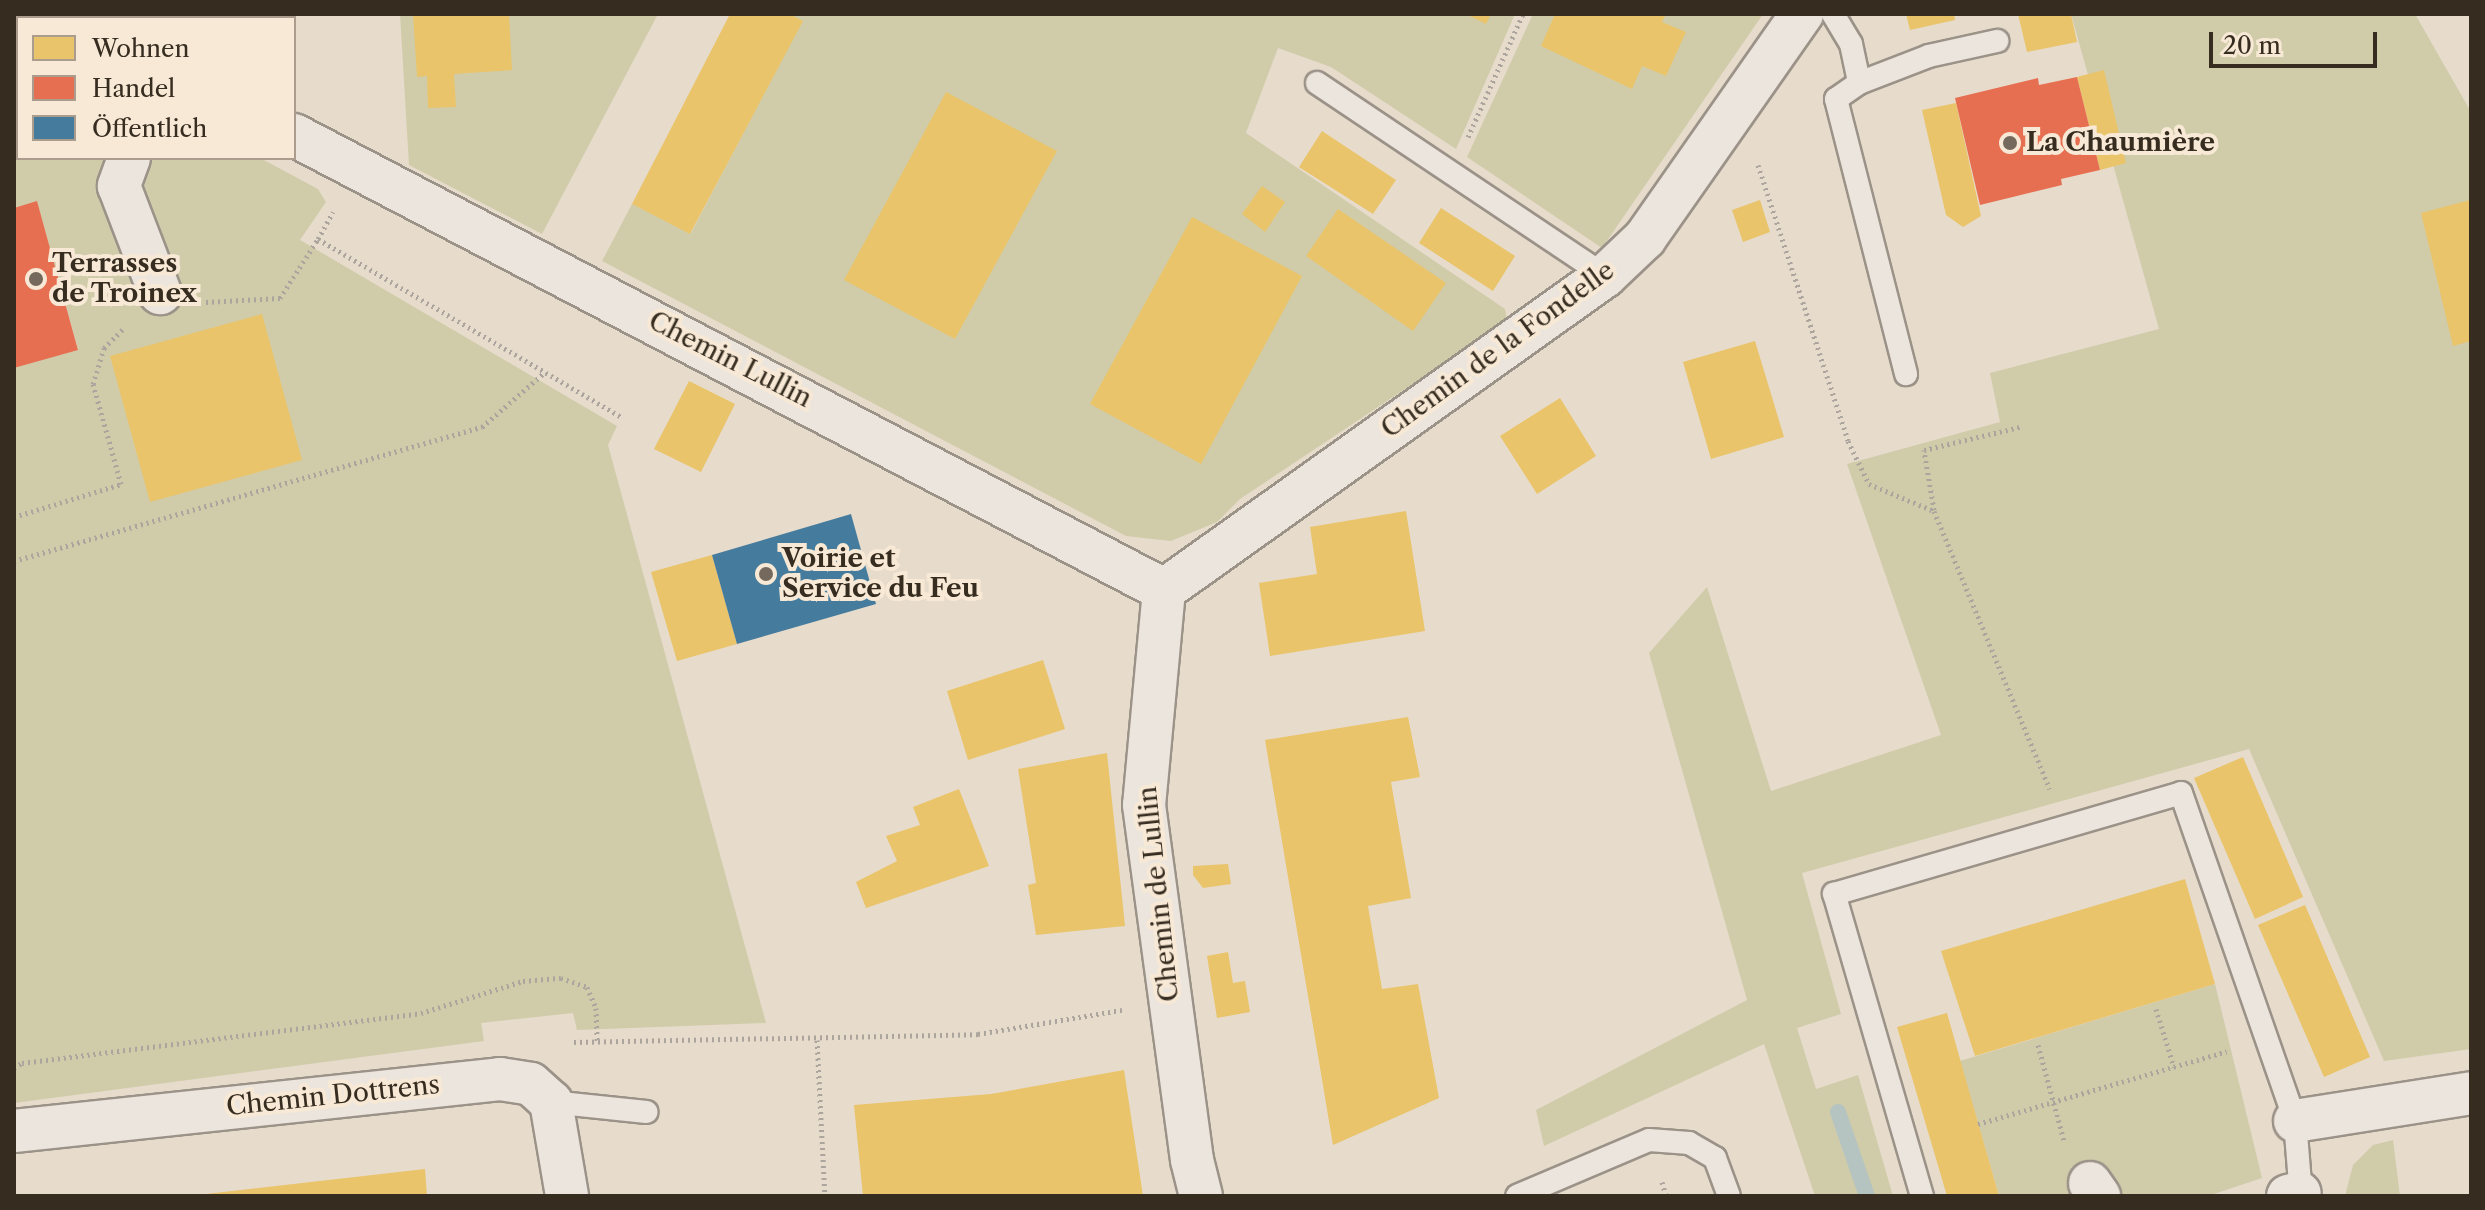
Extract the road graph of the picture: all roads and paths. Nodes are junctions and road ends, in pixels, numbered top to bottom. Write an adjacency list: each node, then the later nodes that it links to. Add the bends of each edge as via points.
1 (1523, 14): 10 (path)
2 (1802, 14): 7 (street, Chemin de la Fondelle)
3 (1833, 14): 6 (lane, via 1851,44)
4 (1997, 41): 6 (lane, via 1929,56)
5 (1317, 83): 10 (lane)
6 (1859, 83): 14 (lane, via 1836,99)
7 (1739, 107): 11 (street, Chemin de la Fondelle, via 1645,238); 17 (path, via 1848,441 1869,484)
8 (296, 136): 20 (street, Chemin Lullin)
9 (128, 160): 12 (street, via 119,186)
10 (1452, 173): 11 (lane)
11 (1605, 276): 20 (street, Chemin de la Fondelle)
12 (160, 293): 13 (path, via 198,303 280,298 318,239); 18 (path, via 104,348 93,384 121,484)
13 (544, 373): 15 (path); 19 (path, via 482,427)
14 (1906, 374)
15 (622, 417)
16 (2020, 427): 17 (path, via 1924,450)
17 (1934, 511): 21 (path)
18 (14, 517)
19 (14, 561)
20 (1164, 590): 22 (street, Chemin de Lullin, via 1144,805)
21 (2065, 827): 25 (lane, via 2181,793); 45 (lane, via 1834,894)
22 (1171, 1001): 24 (path, via 978,1034); 42 (street, Chemin de Lullin)
23 (2156, 1009): 29 (path)
24 (817, 1040): 27 (path); 41 (path)
25 (2266, 1040): 29 (path); 35 (lane)
26 (574, 1042): 27 (path)
27 (597, 1042): 30 (path, via 596,1008 587,987 561,978 523,981 421,1013)
28 (2038, 1045): 33 (path)
29 (2174, 1067): 33 (path)
30 (14, 1068)
31 (2471, 1093): 35 (street)
32 (551, 1102): 34 (lane); 37 (street, Chemin Dottrens, via 531,1084 500,1079); 40 (street)
33 (2053, 1102): 36 (path); 38 (path, via 2065,1144)
34 (646, 1112)
35 (2295, 1121): 39 (lane)
36 (1978, 1124)
37 (14, 1131)
38 (2094, 1190)
39 (2297, 1195)
40 (567, 1196)
41 (825, 1196)
42 (1201, 1196)
43 (1517, 1196): 44 (lane, via 1649,1140 1689,1143 1715,1158)
44 (1729, 1196)
45 (1922, 1196)

